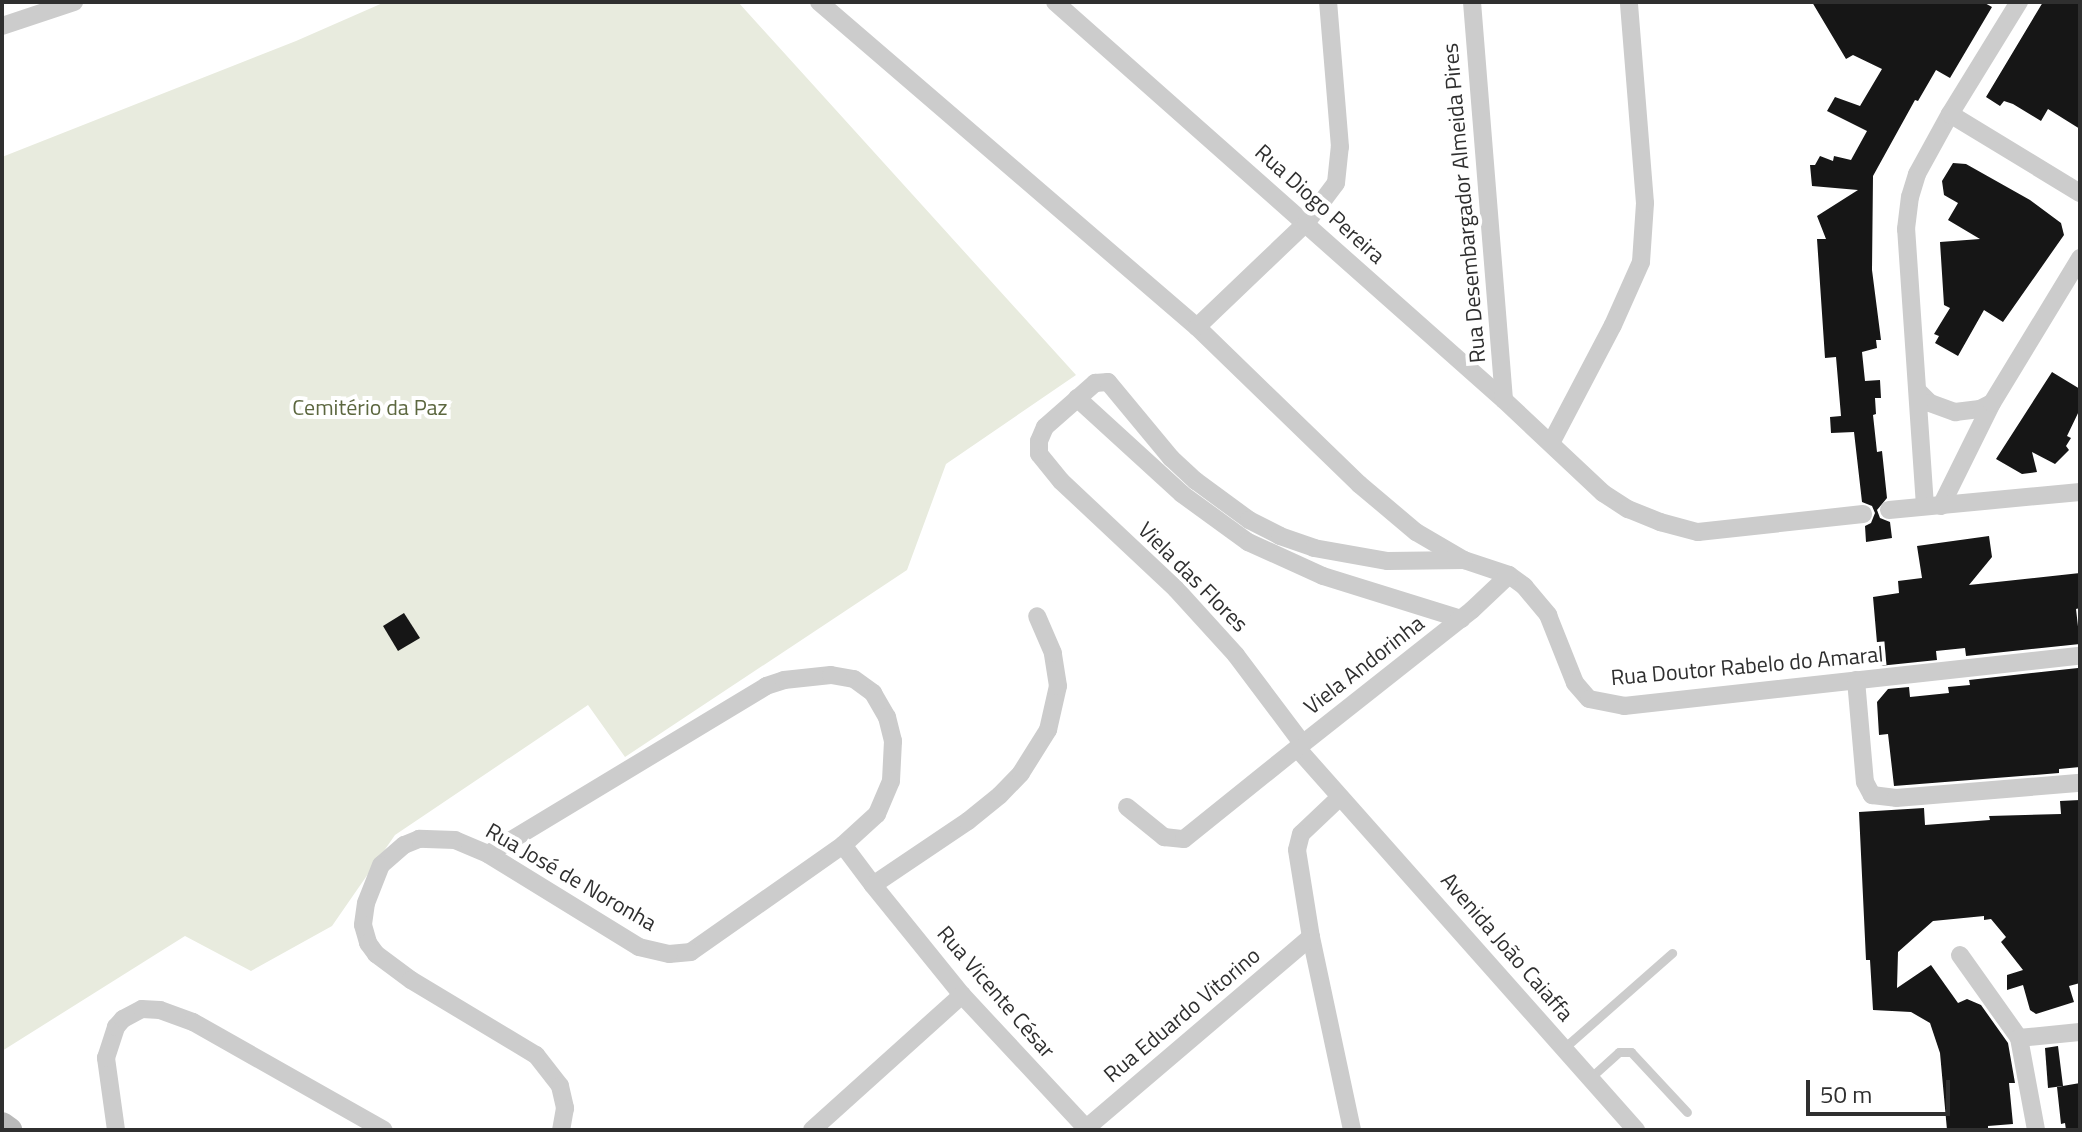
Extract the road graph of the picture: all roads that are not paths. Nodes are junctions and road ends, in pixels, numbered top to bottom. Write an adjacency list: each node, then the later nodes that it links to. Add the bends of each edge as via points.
1 (74, 2): 8 (street)
2 (819, 2): 13 (street, Rua Doutor Rabelo do Amaral)
3 (1328, 2): 11 (street, via 1340,147 1336,183)
4 (1472, 2): 16 (street, Rua Desembargador Almeida Pires)
5 (1629, 2): 18 (street, via 1645,203 1641,262)
6 (2019, 2): 9 (street)
7 (1063, 4): 11 (street, Rua Diogo Pereira)
8 (2, 26)
9 (1950, 114): 10 (street); 14 (street, via 1917,174 1906,212)
10 (2080, 193)
11 (1306, 223): 13 (street); 16 (street, Rua Diogo Pereira)
12 (2080, 258): 17 (street)
13 (1197, 327): 23 (street, Rua Doutor Rabelo do Amaral, via 1359,484 1416,532)
14 (1918, 391): 17 (street, via 1930,403 1955,412); 20 (street)
15 (1077, 398): 23 (street, via 1095,383 1108,382 1179,466 1280,536 1314,548 1388,561); 26 (street, via 1182,494 1248,542 1323,576); 29 (street, Viela das Flores, via 1045,427 1039,454 1236,655)
16 (1504, 400): 18 (street, Rua Diogo Pereira)
17 (1992, 403): 20 (street)
18 (1551, 443): 22 (street, Rua Diogo Pereira, via 1603,493 1628,509 1698,532)
19 (2080, 492): 20 (street)
20 (1933, 506): 21 (street)
21 (1889, 510)
22 (1863, 514)
23 (1464, 560): 24 (street, Rua Doutor Rabelo do Amaral)
24 (1509, 575): 26 (street, Viela Andorinha); 28 (street, Rua Doutor Rabelo do Amaral, via 1548,615 1575,683 1597,703 1624,706)
25 (1037, 616): 35 (street, via 1053,653 1058,686 1056,707 1038,751 1000,795)
26 (1461, 619): 29 (street, Viela Andorinha)
27 (2080, 656): 28 (street, Rua Doutor Rabelo do Amaral)
28 (1856, 680): 30 (street, via 1865,782 1872,795 1886,799)
29 (1300, 746): 31 (street); 32 (street, Viela Andorinha, via 1184,839 1164,837)
30 (2080, 783)
31 (1339, 798): 36 (street, via 1313,819 1298,842); 42 (street, Avenida João Caiaffa)
32 (1127, 807)
33 (843, 845): 34 (street, Rua José de Noronha, via 691,952 669,954 639,947); 34 (street, Rua José de Noronha, via 886,799 893,741 873,693 854,679 806,675 766,686); 35 (street, Rua Vicente César)
34 (488, 854): 50 (street, Rua José de Noronha, via 455,840 419,839 404,845 381,865 371,883 363,925 376,954 536,1055 560,1086 565,1108)
35 (873, 885): 39 (street, Rua Vicente César)
36 (1311, 937): 46 (street, Rua Eduardo Vitorino); 52 (street)
37 (1672, 953): 42 (lane)
38 (1960, 955): 41 (street)
39 (962, 995): 46 (street, Rua Vicente César); 51 (street)
40 (2080, 1032): 41 (street)
41 (2019, 1038): 54 (street)
42 (1564, 1048): 43 (street, Avenida João Caiaffa)
43 (1590, 1078): 44 (lane, via 1619,1052 1631,1052); 53 (street, Avenida João Caiaffa)
44 (1687, 1112)
45 (2, 1125): 47 (main road)
46 (1085, 1129)
47 (9, 1130)
48 (116, 1130): 49 (street, via 106,1058 116,1027 142,1009 193,1022)
49 (384, 1130)
50 (561, 1130)
51 (812, 1130)
52 (1352, 1130)
53 (1636, 1130)
54 (2036, 1130)

